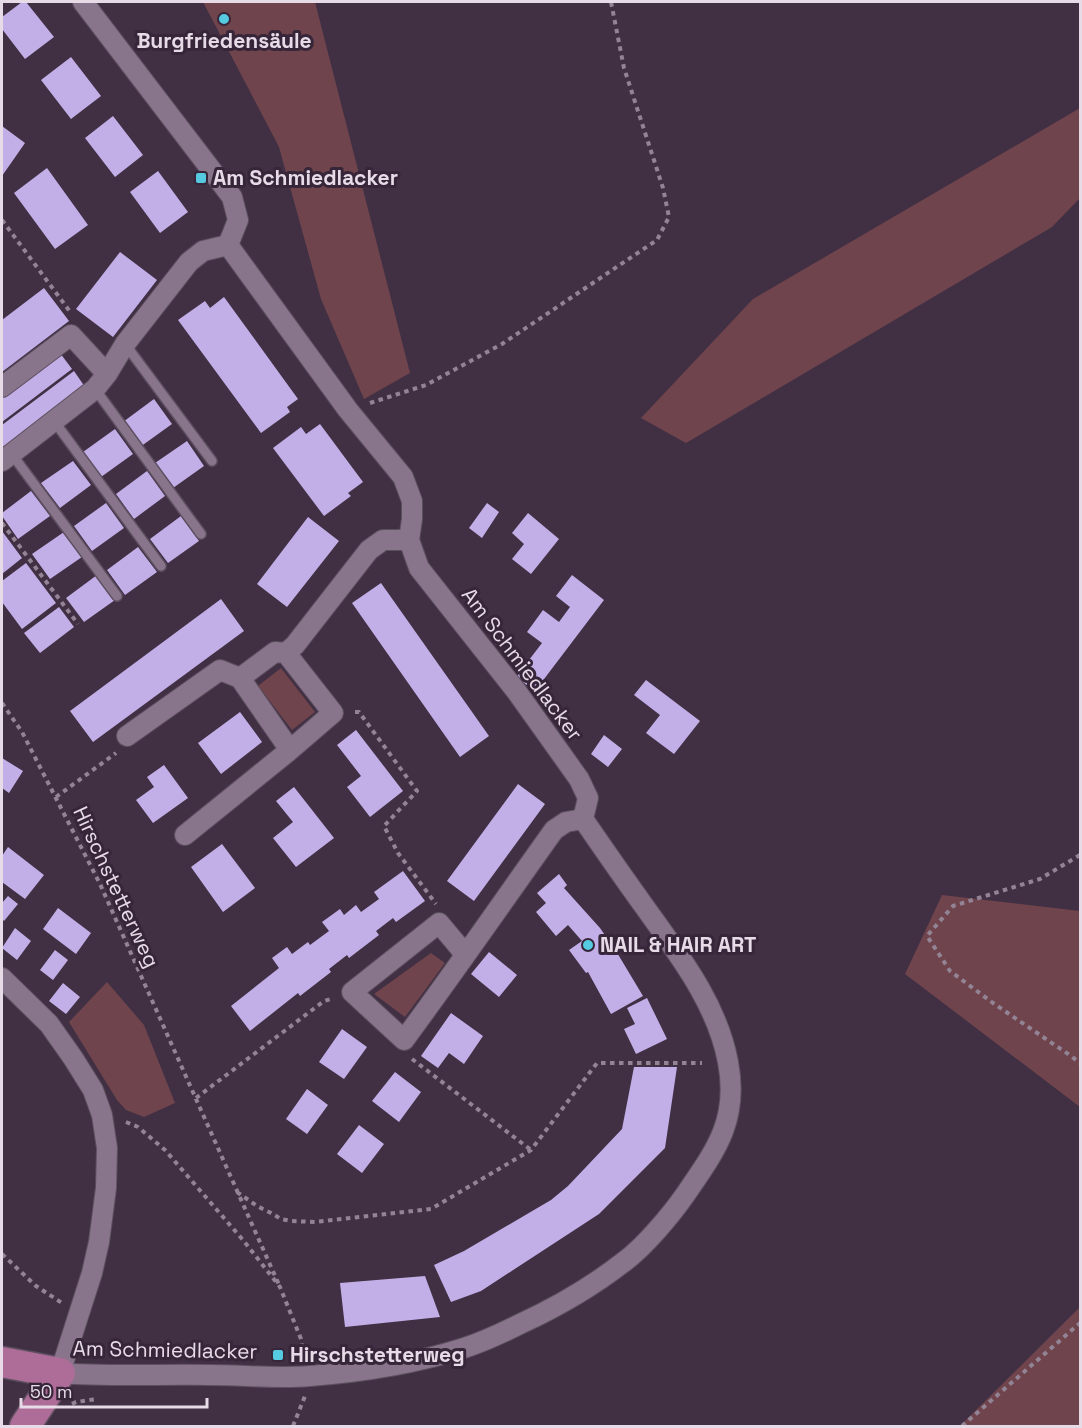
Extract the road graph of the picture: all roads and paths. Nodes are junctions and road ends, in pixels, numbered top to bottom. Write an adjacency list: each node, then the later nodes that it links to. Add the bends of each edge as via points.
1 (83, 2): 4 (street, via 232,197 238,220)
2 (611, 2): 9 (path, via 624,68 669,217 657,240 502,344 426,385)
3 (2, 220): 5 (path, via 73,315)
4 (228, 244): 6 (street, via 203,251 189,262); 9 (street, Am Schmiedlacker)
5 (71, 335): 7 (street); 8 (street)
6 (125, 344): 7 (street); 12 (lane)
7 (101, 382): 10 (street); 14 (lane)
8 (2, 387)
9 (348, 410): 15 (street, Am Schmiedlacker, via 403,477 412,501)
10 (54, 421): 11 (street); 16 (lane)
11 (6, 457): 17 (lane)
12 (212, 461)
13 (2, 523): 18 (path)
14 (201, 534)
15 (409, 540): 19 (street, via 383,540 369,549); 26 (street, Am Schmiedlacker, via 419,568 579,779 588,798)
16 (161, 566)
17 (117, 596)
18 (78, 624)
19 (286, 653): 20 (street, via 275,652); 22 (street)
20 (240, 678): 23 (street, via 220,670); 24 (street)
21 (2, 704): 25 (path, Hirschstetterweg)
22 (333, 713): 24 (street); 29 (path, via 358,712 417,791 384,826 398,853 442,912)
23 (126, 736): 25 (path, via 123,748)
24 (290, 750): 27 (street)
25 (56, 797): 36 (path, Hirschstetterweg, via 100,884)
26 (583, 819): 30 (street, via 566,822 554,830); 46 (street, Am Schmiedlacker, via 686,966 718,1028 728,1061 730,1095 725,1126 711,1157 680,1202 627,1260 557,1306 465,1347 368,1370)
27 (185, 835)
28 (1080, 855): 34 (path, via 1040,879 953,906 927,936 950,971)
29 (439, 923): 30 (street); 32 (street)
30 (465, 954): 32 (street, via 404,1040)
31 (2, 978): 37 (street, via 49,1024 93,1090)
32 (352, 992): 36 (path, via 324,1001)
33 (702, 1063): 38 (path, via 597,1063)
34 (1080, 1064)
35 (430, 1073): 38 (path)
36 (196, 1098): 39 (path, Hirschstetterweg)
37 (102, 1115): 41 (path, Hirschstetterweg, via 138,1127 165,1150); 42 (street, via 107,1148 104,1212 92,1273)
38 (531, 1150): 39 (path, via 430,1209 315,1222 291,1221 264,1210)
39 (237, 1191): 41 (path, Hirschstetterweg)
40 (2, 1254): 42 (path, via 36,1286 65,1306)
41 (280, 1287): 46 (path, Hirschstetterweg, via 301,1339)
42 (79, 1310): 45 (street)
43 (1080, 1323): 49 (path)
44 (2, 1362): 45 (main road)
45 (60, 1372): 46 (street, Am Schmiedlacker, via 95,1376); 47 (main road)
46 (308, 1377): 48 (path, via 306,1394)
47 (25, 1426)
48 (293, 1426)
49 (962, 1426)

